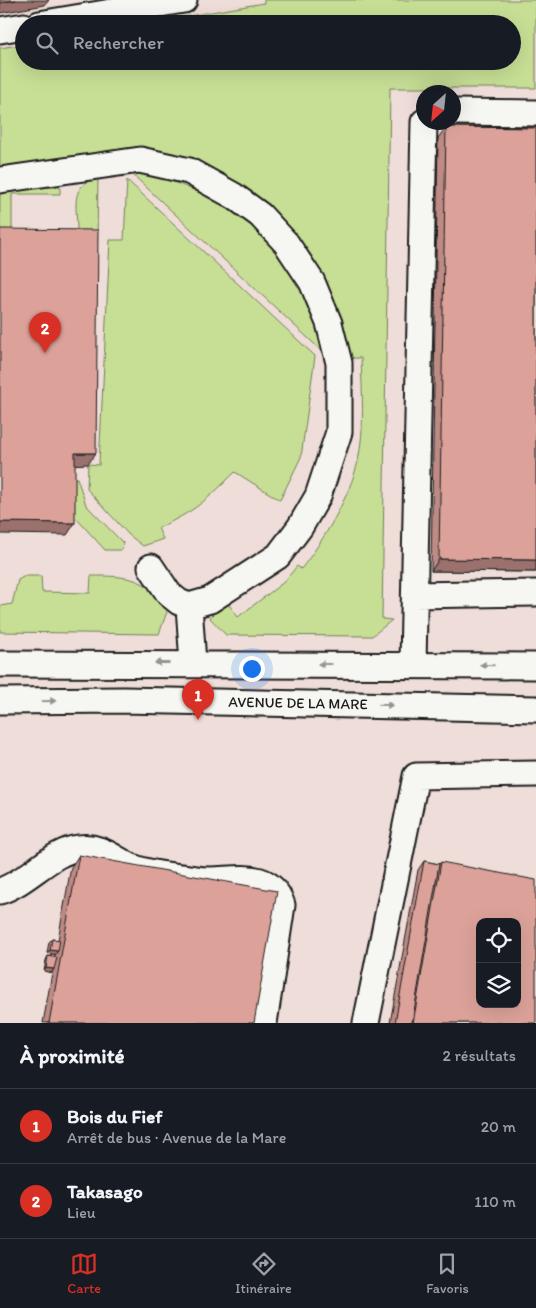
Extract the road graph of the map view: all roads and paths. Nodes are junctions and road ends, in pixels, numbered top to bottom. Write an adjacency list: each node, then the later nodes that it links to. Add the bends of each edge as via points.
1 (184, 0): 2 (street)
2 (93, 15)
3 (15, 28): 4 (street)
4 (0, 30)
5 (461, 112): 6 (street)
6 (536, 113)
7 (424, 130): 11 (street)
8 (0, 180): 12 (street, via 140,160 189,172 234,196 260,215 286,243 315,290 329,323 339,363 339,432 318,496 278,556 210,600)
9 (151, 567): 12 (street, via 169,594)
10 (536, 593): 11 (street)
11 (415, 595): 15 (street)
12 (188, 606): 13 (street)
13 (193, 663): 14 (street, one-way to 14); 15 (street, one-way to 13)
14 (0, 664)
15 (413, 664): 16 (street, one-way to 15)
16 (536, 666)
17 (0, 701): 18 (street, AVENUE DE LA MARE, one-way to 18, via 124,700)
18 (536, 709)
19 (536, 774): 22 (street, via 416,776)
20 (0, 892): 21 (street, via 15,887 64,853 78,848 101,850 144,870 205,881 245,877 263,883 279,894 282,905)
21 (264, 1023)
22 (366, 1023)

